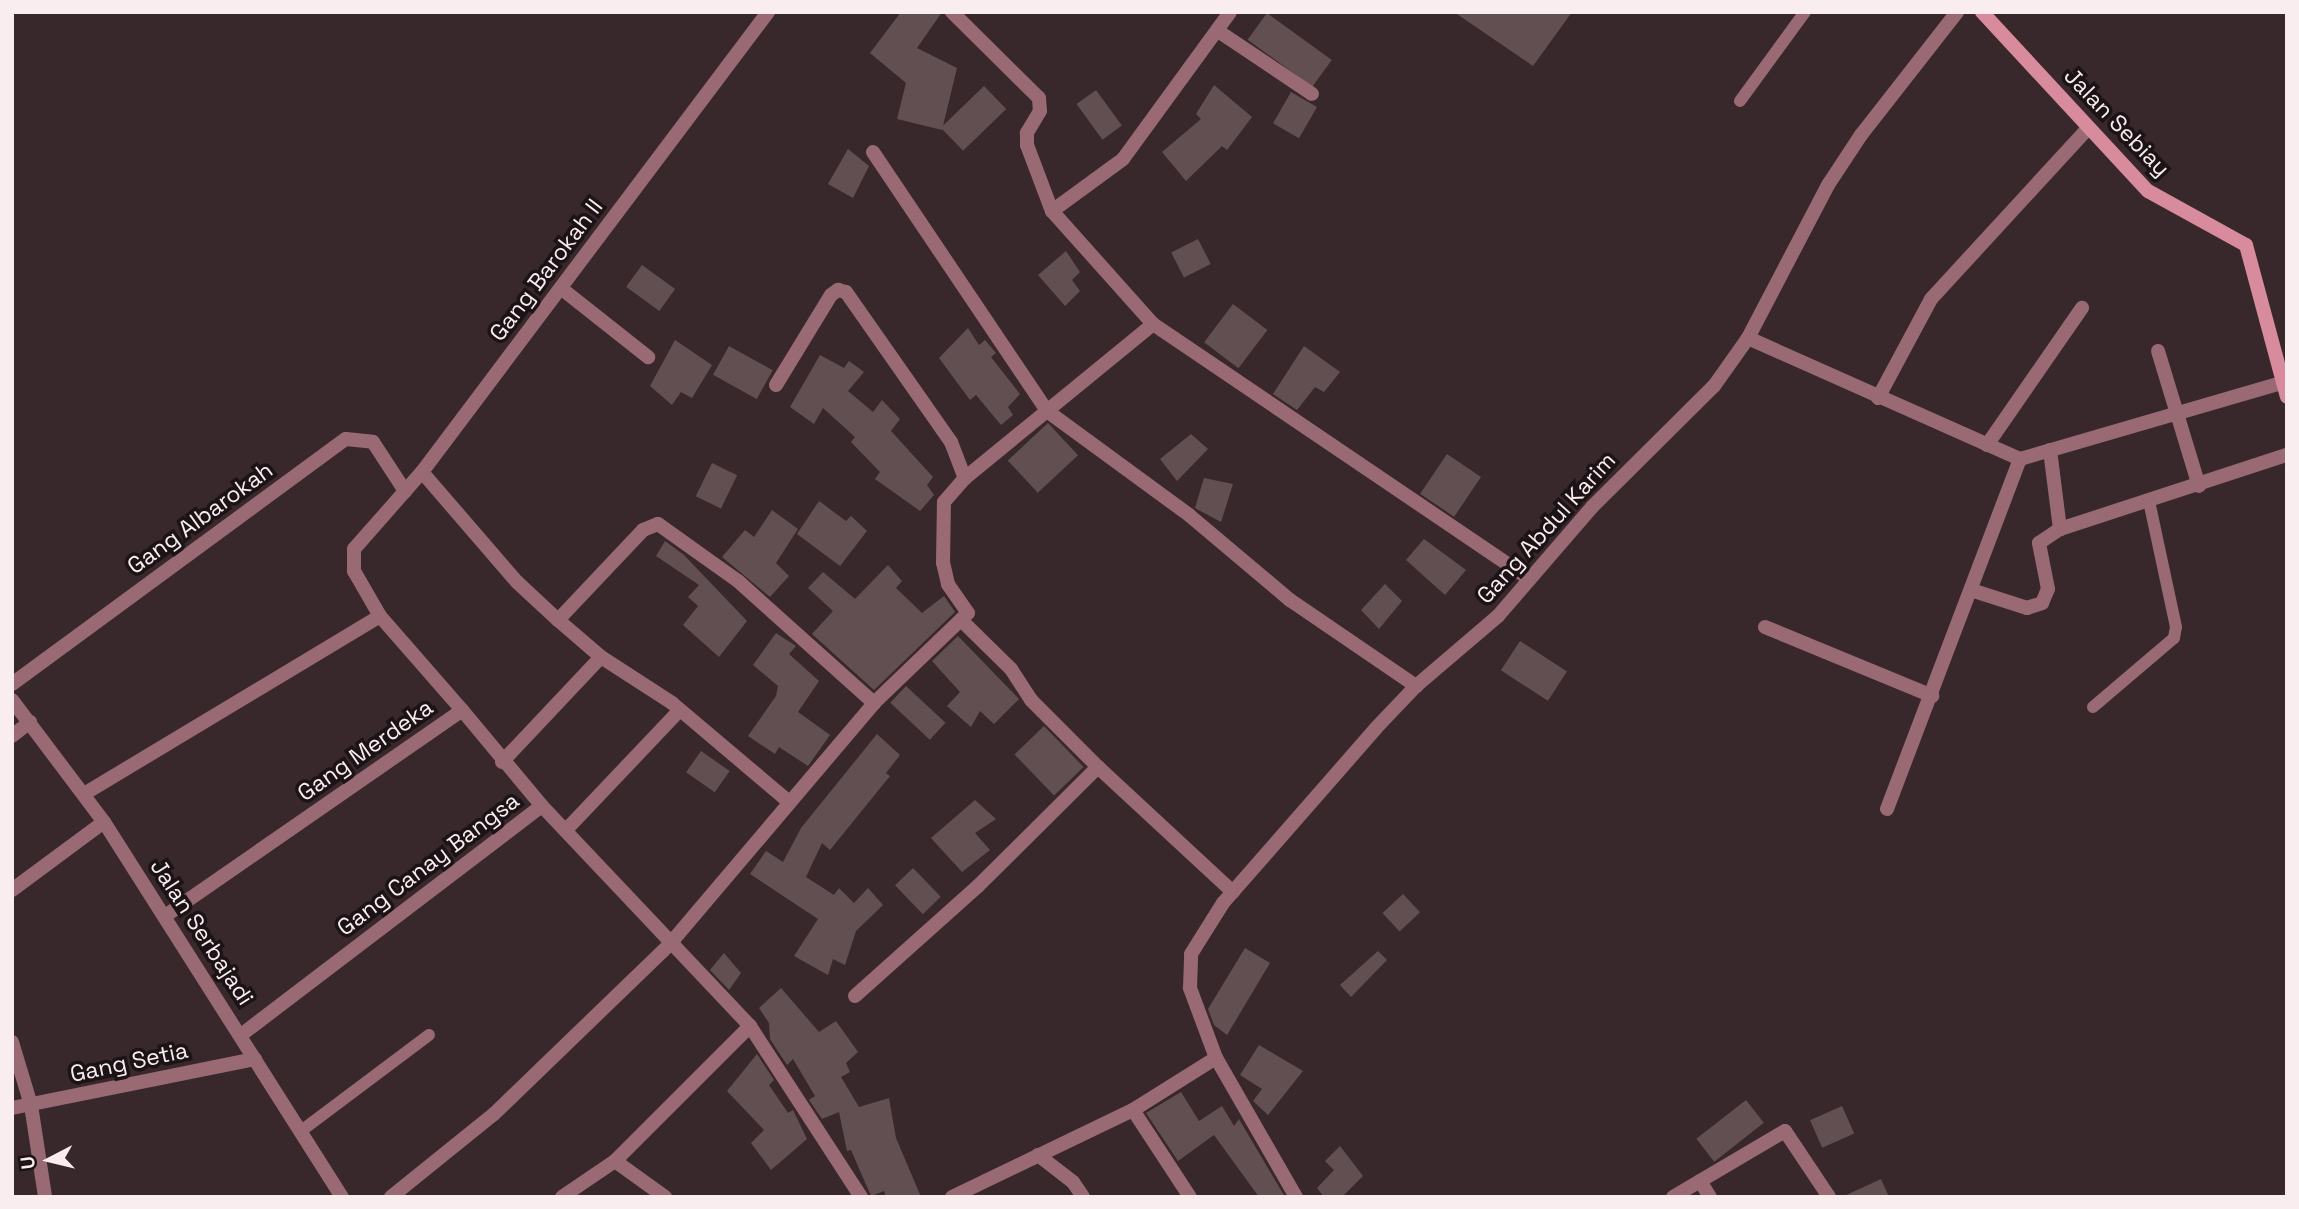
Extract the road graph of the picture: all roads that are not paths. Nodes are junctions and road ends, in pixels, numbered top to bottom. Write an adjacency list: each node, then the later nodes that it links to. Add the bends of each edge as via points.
1 (768, 12): 13 (street, Gang Barokah II)
2 (952, 12): 12 (street, via 1039,98 1040,111 1027,133 1027,145)
3 (1230, 12): 7 (street)
4 (1805, 12): 9 (lane)
5 (1957, 12): 16 (street, Gang Abdul Karim, via 1828,185)
6 (1982, 12): 10 (street, Jalan Sebiay)
7 (1218, 31): 8 (street); 12 (street, via 1123,159)
8 (1312, 94)
9 (1740, 101)
10 (2088, 128): 19 (street, Jalan Sebiay, via 2148,191 2246,245 2255,264); 22 (street, via 1931,299)
11 (873, 152): 23 (street)
12 (1052, 211): 15 (street)
13 (562, 289): 18 (street); 29 (street, Gang Barokah II)
14 (2082, 308): 25 (street)
15 (1153, 324): 23 (street); 36 (street)
16 (1748, 338): 22 (street); 36 (street, Gang Abdul Karim, via 1714,386 1592,507)
17 (2158, 351): 24 (street)
18 (649, 357)
19 (2284, 382): 21 (street, Jalan Sebiay); 24 (street)
20 (776, 385): 30 (street, via 831,295 845,292 951,442)
21 (2287, 397)
22 (1878, 398): 25 (street)
23 (1047, 411): 30 (street); 44 (street, via 1189,515 1290,600)
24 (2178, 412): 26 (street); 31 (street)
25 (1987, 445): 28 (street)
26 (2050, 450): 28 (street); 34 (street)
27 (2287, 455): 31 (street)
28 (2020, 459): 37 (street)
29 (422, 472): 32 (street, Gang Barokah II); 39 (street, via 517,582)
30 (965, 478): 40 (street, via 944,502 943,563 948,584 967,606)
31 (2199, 485): 33 (street)
32 (405, 491): 35 (street, Gang Barokah II); 43 (street, Gang Albarokah, via 373,442 346,439)
33 (2150, 501): 34 (street); 48 (lane, via 2176,627 2174,638)
34 (2060, 529): 37 (street, via 2039,543 2048,589 2042,603 2027,608)
35 (354, 550): 38 (street, Gang Merdeka, via 354,571)
36 (1530, 579): 44 (street, Gang Abdul Karim, via 1498,617)
37 (1971, 590): 45 (street)
38 (380, 616): 49 (street, Gang Merdeka); 55 (street)
39 (558, 620): 42 (street); 47 (street, via 643,530 659,524 738,581)
40 (961, 620): 47 (street); 54 (street, via 1011,668 1031,700)
41 (1765, 627): 45 (street)
42 (601, 657): 50 (street); 53 (street)
43 (12, 684)
44 (1416, 686): 62 (street, Gang Abdul Karim)
45 (1931, 696): 58 (street)
46 (12, 700): 51 (street, Jalan Serbajadi)
47 (874, 703): 56 (street)
48 (2093, 707)
49 (462, 710): 53 (street, Gang Canay Bangsa); 63 (street, Gang Merdeka)
50 (679, 711): 56 (street); 60 (street)
51 (30, 722): 52 (street); 55 (street, Jalan Serbajadi)
52 (12, 736)
53 (502, 762): 57 (street, Gang Canay Bangsa)
54 (1098, 767): 62 (street); 65 (street, via 978,886)
55 (84, 794): 59 (street, Jalan Serbajadi)
56 (788, 802): 64 (street)
57 (542, 806): 60 (street); 67 (street, Gang Canay Bangsa)
58 (1887, 809)
59 (104, 822): 61 (street); 63 (street, Jalan Serbajadi)
60 (566, 830): 64 (street, via 616,880)
61 (12, 890)
62 (1233, 892): 70 (street, Gang Abdul Karim, via 1191,954 1188,971)
63 (165, 916): 67 (street, Jalan Serbajadi)
64 (669, 945): 66 (street); 81 (street, via 494,1114)
65 (855, 996)
66 (750, 1026): 77 (street); 84 (street)
67 (241, 1035): 71 (street, Jalan Serbajadi)
68 (429, 1035): 75 (lane)
69 (12, 1042): 72 (street)
70 (1216, 1058): 74 (street); 88 (street, Gang Abdul Karim)
71 (255, 1059): 72 (street, Gang Setia); 75 (street, Jalan Serbajadi)
72 (31, 1105): 73 (street, Gang Setia); 79 (street)
73 (12, 1108)
74 (1133, 1110): 76 (street); 87 (street)
75 (301, 1131): 80 (street, Jalan Serbajadi)
76 (1038, 1156): 85 (street); 86 (street, via 1073,1182)
77 (615, 1161): 82 (street); 83 (street)
78 (1700, 1181): 89 (street); 90 (street); 91 (street, via 1785,1131)
79 (45, 1197)
80 (342, 1197)
81 (391, 1197)
82 (562, 1197)
83 (665, 1197)
84 (861, 1197)
85 (951, 1197)
86 (1083, 1197)
87 (1190, 1197)
88 (1296, 1197)
89 (1673, 1197)
90 (1710, 1197)
91 (1829, 1197)

